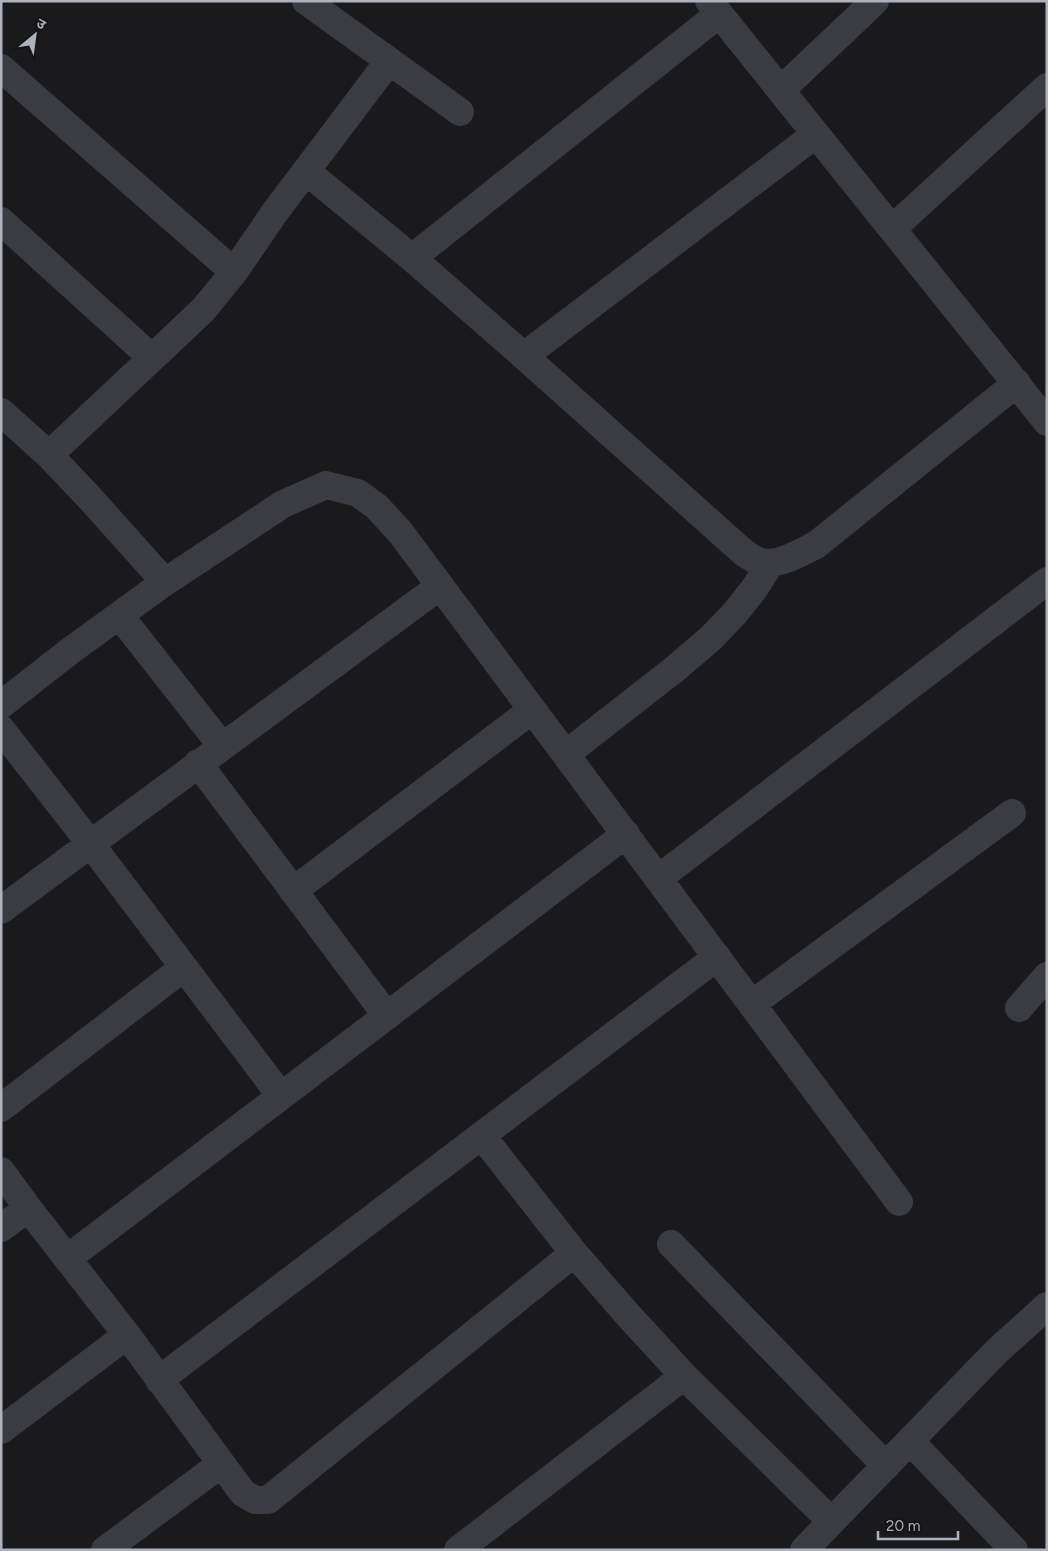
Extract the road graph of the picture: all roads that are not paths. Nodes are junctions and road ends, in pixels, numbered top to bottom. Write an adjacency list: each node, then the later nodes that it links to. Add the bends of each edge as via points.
1 (306, 1): 4 (street)
2 (875, 1): 7 (street)
3 (714, 7): 7 (street); 13 (street)
4 (388, 61): 8 (street); 10 (street)
5 (1, 68): 14 (street)
6 (1047, 87): 12 (street)
7 (781, 90): 9 (street)
8 (460, 112)
9 (816, 134): 12 (street); 15 (street)
10 (306, 171): 13 (street); 14 (street)
11 (1, 220): 16 (street)
12 (892, 229): 17 (street)
13 (412, 258): 15 (street)
14 (234, 272): 16 (street, via 203,310)
15 (524, 356): 21 (street, via 743,552 757,561)
16 (152, 358): 20 (street)
17 (1017, 383): 19 (street); 21 (street, via 816,545)
18 (1, 412): 20 (street)
19 (1047, 422)
20 (49, 455): 23 (street)
21 (770, 564): 30 (street, via 735,613 711,638)
22 (1047, 581): 35 (street)
23 (165, 582): 24 (street, via 284,504 326,485 358,493 377,507); 25 (street)
24 (440, 586): 27 (street); 29 (street)
25 (120, 616): 26 (street); 29 (street)
26 (1, 704)
27 (532, 710): 30 (street); 36 (street)
28 (1, 729): 34 (street)
29 (222, 746): 31 (street)
30 (566, 754): 33 (street)
31 (198, 763): 34 (street); 36 (street)
32 (1012, 813): 41 (street)
33 (626, 834): 35 (street); 43 (street)
34 (90, 843): 37 (street); 39 (street)
35 (658, 878): 38 (street)
36 (293, 891): 43 (street)
37 (1, 910)
38 (717, 957): 41 (street); 46 (street)
39 (183, 968): 44 (street); 45 (street)
40 (1047, 976): 42 (street)
41 (752, 1004): 48 (street)
42 (1019, 1008)
43 (387, 1016): 44 (street)
44 (281, 1096): 53 (street)
45 (1, 1108)
46 (482, 1136): 52 (street); 57 (street)
47 (1, 1171): 49 (street)
48 (899, 1202)
49 (28, 1208): 50 (street); 53 (street)
50 (1, 1228)
51 (671, 1244): 61 (street)
52 (574, 1253): 56 (street); 60 (street, via 268,1500 255,1500 243,1493)
53 (68, 1258): 55 (street)
54 (1047, 1306): 59 (street, via 997,1351)
55 (127, 1335): 57 (street); 58 (street)
56 (684, 1376): 62 (street); 64 (street)
57 (159, 1380): 60 (street)
58 (1, 1430)
59 (911, 1442): 61 (street); 66 (street)
60 (221, 1464): 63 (street)
61 (886, 1466): 62 (street)
62 (831, 1521): 65 (street)
63 (105, 1550)
64 (458, 1550)
65 (804, 1550)
66 (1014, 1550)

